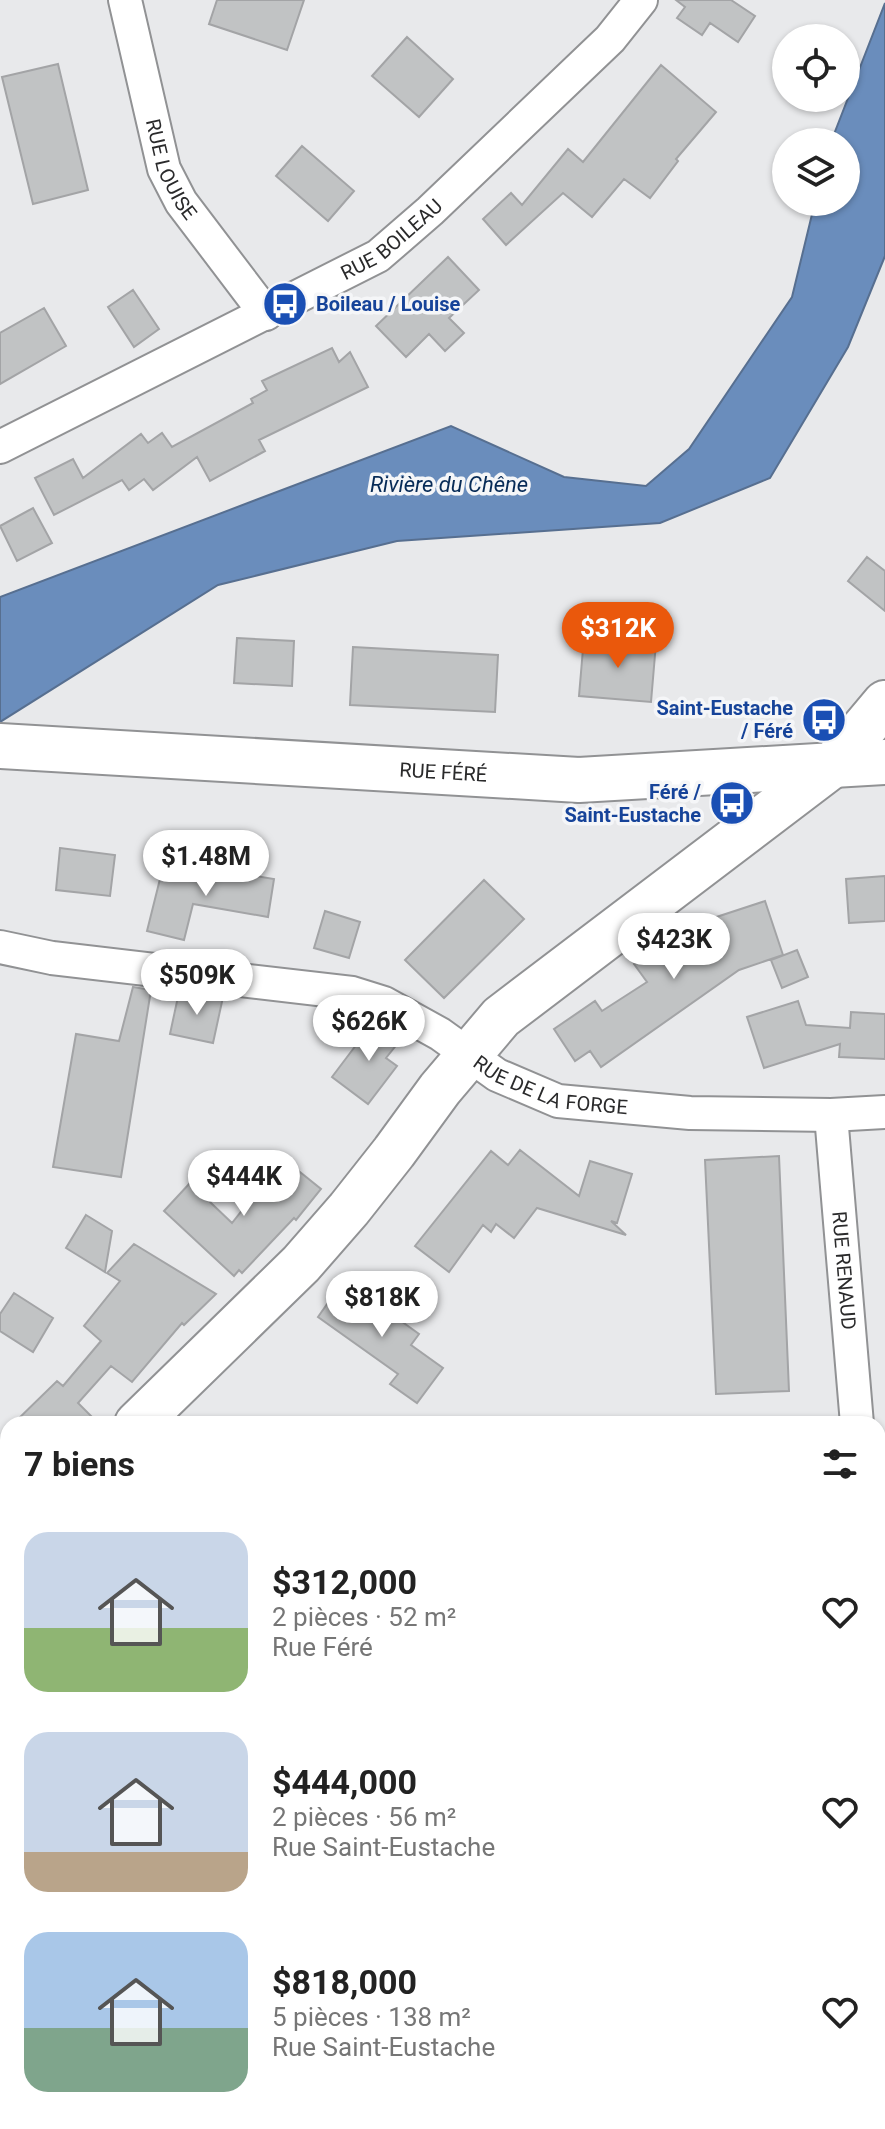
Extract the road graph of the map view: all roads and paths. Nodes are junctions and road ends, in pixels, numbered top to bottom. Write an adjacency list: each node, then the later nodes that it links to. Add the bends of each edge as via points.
1 (125, 0): 3 (street, RUE LOUISE, via 164,169 181,202)
2 (641, 0): 3 (street, RUE BOILEAU, via 610,39 378,256)
3 (266, 314): 4 (street, RUE BOILEAU)
4 (0, 447)
5 (885, 703): 8 (street)
6 (2, 746): 8 (street, RUE FÉRÉ, via 579,780)
7 (885, 762): 8 (street, RUE FÉRÉ)
8 (833, 765): 10 (street, via 501,1017)
9 (0, 947): 10 (street, RUE DE LA FORGE, via 52,958 352,993 384,1003)
10 (468, 1054): 12 (street, RUE DE LA FORGE, via 497,1075 558,1101 690,1113); 13 (street, via 301,1264)
11 (885, 1112): 12 (street, RUE DE LA FORGE)
12 (831, 1115): 14 (street, RUE RENAUD)
13 (145, 1416)
14 (856, 1416)

